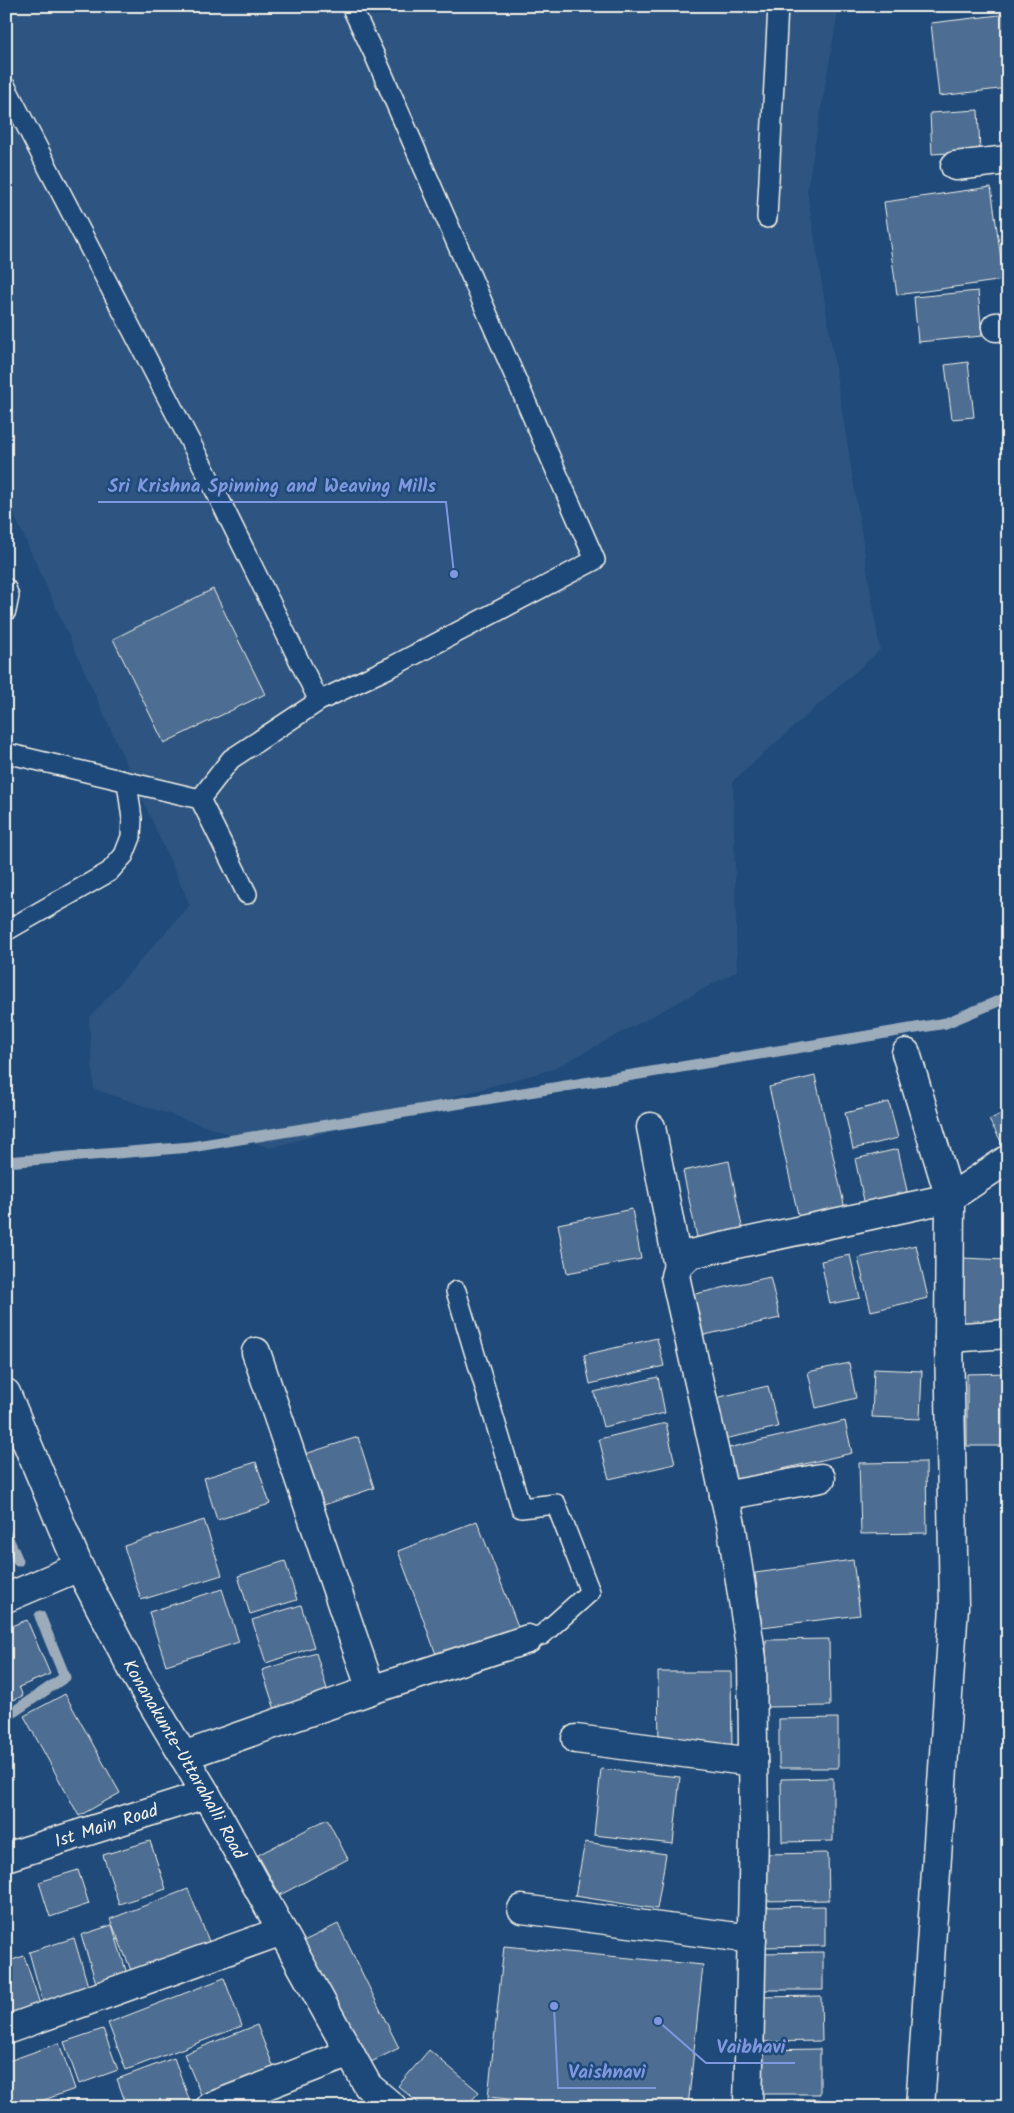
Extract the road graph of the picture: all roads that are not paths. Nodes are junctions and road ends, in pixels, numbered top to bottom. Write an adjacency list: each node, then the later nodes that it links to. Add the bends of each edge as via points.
1 (351, 6): 9 (lane, via 594,560 393,666)
2 (778, 6): 6 (lane)
3 (6, 87): 9 (lane, via 208,476)
4 (1008, 160): 5 (street)
5 (955, 166)
6 (768, 218)
7 (6, 588): 8 (lane, via 9,596)
8 (6, 611)
9 (319, 701): 12 (lane, via 231,759)
10 (6, 753): 11 (lane)
11 (127, 782): 12 (lane); 14 (lane, via 132,819 131,837 124,856 109,872)
12 (200, 799): 13 (lane)
13 (248, 894)
14 (6, 931)
15 (906, 1053): 18 (street)
16 (651, 1127): 19 (street)
17 (1008, 1160): 18 (street)
18 (950, 1198): 19 (street, via 690,1254); 22 (street)
19 (678, 1266): 26 (street, via 676,1286)
20 (456, 1291): 29 (lane, via 520,1508 556,1504 590,1592 542,1635)
21 (1008, 1334): 22 (street)
22 (949, 1338): 45 (street, via 954,1606)
23 (256, 1352): 30 (street)
24 (6, 1393): 27 (street, Konanakunte-Uttarahalli Road)
25 (821, 1478): 26 (street)
26 (724, 1496): 33 (street, via 752,1659)
27 (79, 1567): 28 (street); 32 (street, Konanakunte-Uttarahalli Road, via 135,1674)
28 (6, 1598)
29 (528, 1639): 30 (street)
30 (371, 1690): 32 (street)
31 (576, 1739): 33 (street)
32 (183, 1756): 34 (street, Konanakunte-Uttarahalli Road)
33 (753, 1762): 38 (street)
34 (206, 1794): 35 (street, 1st Main Road); 37 (street, Konanakunte-Uttarahalli Road)
35 (6, 1857)
36 (522, 1909): 38 (street)
37 (282, 1931): 39 (street); 40 (street, Konanakunte-Uttarahalli Road)
38 (752, 1939): 44 (street)
39 (6, 2030)
40 (350, 2053): 41 (street); 43 (street, Konanakunte-Uttarahalli Road, via 368,2086)
41 (274, 2095): 42 (street)
42 (210, 2107)
43 (393, 2107)
44 (748, 2107)
45 (920, 2107)

